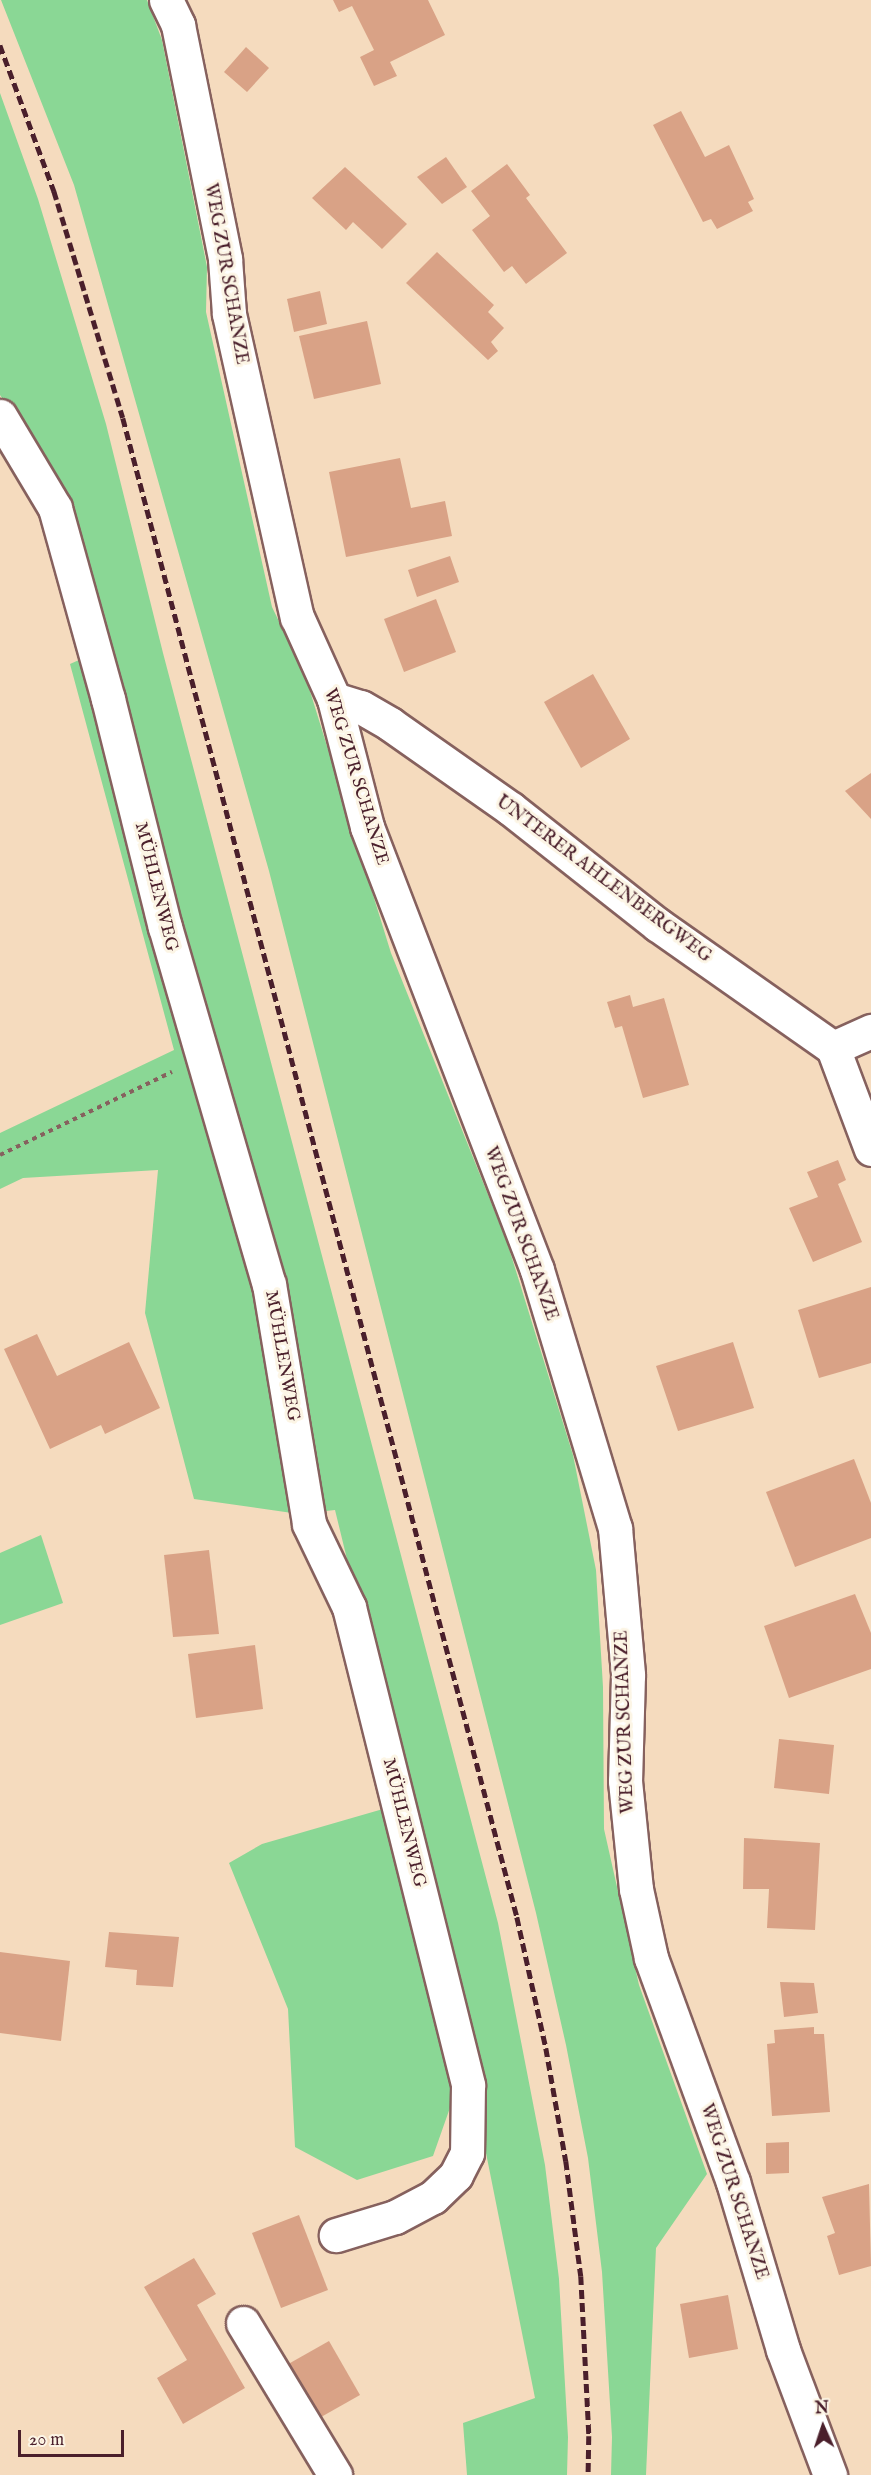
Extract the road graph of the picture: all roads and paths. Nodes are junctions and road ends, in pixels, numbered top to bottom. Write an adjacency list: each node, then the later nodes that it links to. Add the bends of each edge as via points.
1 (166, 0): 3 (street, WEG ZUR SCHANZE, via 178,25 225,259 229,314 297,617)
2 (0, 416): 6 (street, MÜHLENWEG, via 54,508)
3 (334, 699): 5 (street, UNTERER AHLENBERGWEG, via 390,724 511,809 658,925); 12 (street, WEG ZUR SCHANZE, via 367,827 537,1270 615,1528 628,1676 625,1781 636,1889 651,1958 733,2182 783,2350)
4 (871, 1031): 5 (street)
5 (833, 1048): 7 (street)
6 (201, 1058): 8 (path); 9 (street, MÜHLENWEG, via 269,1284 309,1524 349,1607 468,2085 467,2153 456,2175 433,2197 395,2217)
7 (871, 1149)
8 (0, 1155)
9 (336, 2235)
10 (243, 2323): 11 (street)
11 (335, 2475)
12 (830, 2475)

